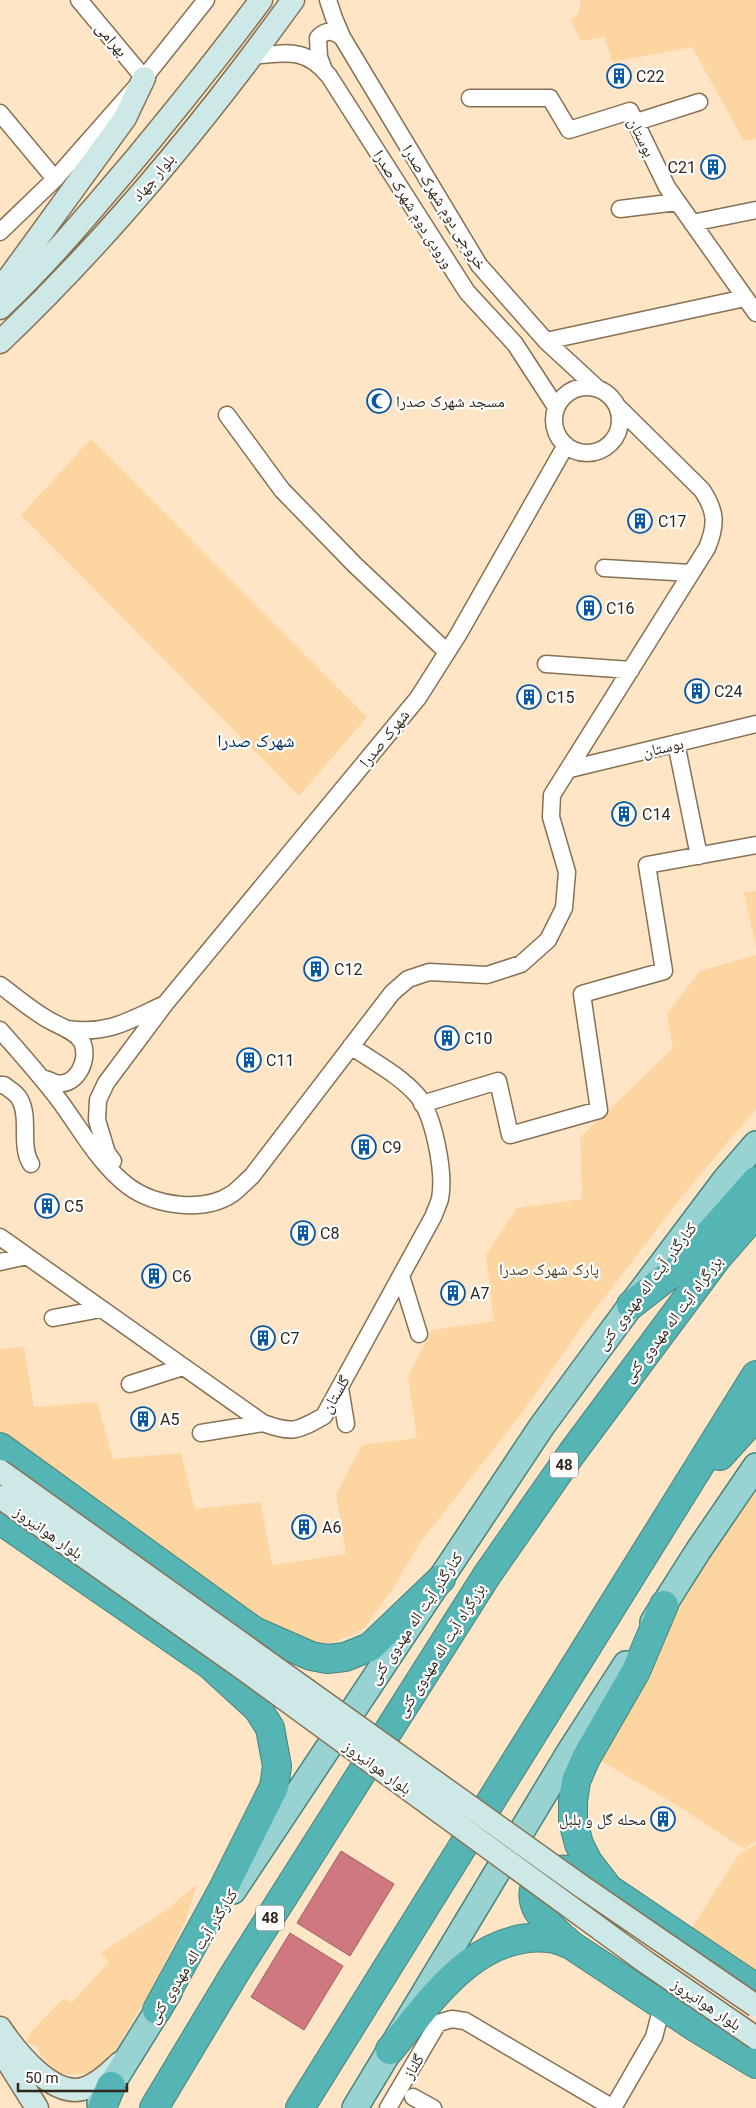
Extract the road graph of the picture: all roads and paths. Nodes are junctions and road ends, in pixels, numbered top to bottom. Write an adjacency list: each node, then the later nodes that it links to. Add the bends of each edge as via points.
1 (79, 0): 9 (street, بهرامی)
2 (206, 0): 9 (street)
3 (261, 0): 22 (main road, بلوار جهاد, via 184,100 74,233)
4 (292, 0): 7 (main road, بلوار جهاد)
5 (328, 0): 6 (street, خروجی دوم شهرک صدرا)
6 (342, 37): 8 (street, via 330,31 318,38 318,57); 24 (street, خروجی دوم شهرک صدرا, via 479,265)
7 (252, 56): 8 (street, ورودی دوم شهرک صدرا, via 292,52 305,56); 25 (main road, بلوار جهاد, via 91,250)
8 (324, 70): 27 (street, ورودی دوم شهرک صدرا, via 339,88 467,292 515,344)
9 (144, 78): 14 (street); 20 (main road, via 126,118)
10 (470, 98): 13 (street, بوستان, via 550,98 569,130 630,111)
11 (699, 102): 13 (street)
12 (0, 114): 14 (street)
13 (636, 122): 15 (street, بوستان, via 667,187)
14 (55, 179): 19 (street)
15 (678, 202): 16 (street); 18 (street, بوستان)
16 (620, 209)
17 (756, 210): 18 (street)
18 (692, 223): 21 (street, بوستان)
19 (0, 232)
20 (0, 290)
21 (745, 298): 23 (street, بوستان); 24 (street)
22 (0, 308)
23 (756, 313)
24 (546, 341): 26 (street, خروجی دوم شهرک صدرا)
25 (0, 342)
26 (597, 388): 27 (street, via 582,386 572,390); 28 (street, via 613,399)
27 (556, 406): 30 (street, via 555,429)
28 (618, 407): 30 (street, via 620,426 603,449 584,453); 32 (street, via 702,490 710,503 713,533)
29 (227, 415): 33 (street, via 282,490)
30 (566, 445): 33 (street, شهرک صدرا)
31 (604, 568): 32 (street)
32 (691, 573): 35 (street)
33 (447, 652): 42 (street, شهرک صدرا, via 418,698)
34 (546, 664): 35 (street)
35 (631, 670): 38 (street)
36 (756, 724): 37 (street, بوستان)
37 (676, 743): 38 (street, بوستان); 40 (street)
38 (570, 769): 45 (street, via 552,795 551,817 567,872 564,908 548,940 521,964 486,975 429,972 408,979 392,993)
39 (756, 845): 40 (street)
40 (699, 856): 48 (street, via 647,865 664,971 582,994 599,1110 510,1135 498,1081)
41 (0, 985): 43 (street, via 48,1020)
42 (165, 1004): 43 (street, via 125,1023 106,1028 86,1032); 52 (street, شهرک صدرا, via 98,1100 97,1120 107,1152)
43 (67, 1029): 46 (street, via 82,1042 85,1057 80,1070 71,1081 58,1084)
44 (0, 1030): 46 (street)
45 (351, 1046): 48 (street, گلستان, via 403,1082 417,1094); 52 (street, via 252,1176 232,1194 207,1204 180,1206)
46 (42, 1078): 52 (street, via 108,1166)
47 (0, 1085): 50 (street, via 19,1098)
48 (422, 1104): 57 (street, گلستان, via 436,1142 440,1200)
49 (756, 1144): 58 (main road, کنارگذر آیت اله مهدوی کنی)
50 (31, 1164)
51 (756, 1181): 58 (highway, via 680,1267)
52 (129, 1186)
53 (756, 1213): 97 (highway, بزرگراه آیت اله مهدوی کنی / 48, via 716,1258 572,1453 487,1575 235,1973)
54 (0, 1237): 55 (street, گلستان)
55 (27, 1256): 56 (street); 59 (street, گلستان)
56 (0, 1262)
57 (401, 1276): 61 (street); 65 (street, گلستان)
58 (631, 1305): 76 (main road, کنارگذر آیت اله مهدوی کنی, via 511,1471)
59 (101, 1309): 60 (street); 62 (street, گلستان)
60 (53, 1318)
61 (418, 1334)
62 (183, 1367): 64 (street); 67 (street, گلستان)
63 (756, 1375): 73 (highway)
64 (130, 1384)
65 (340, 1388): 67 (street, گلستان, via 324,1416 306,1426 285,1432); 68 (street)
66 (756, 1416): 73 (highway)
67 (263, 1424): 69 (street)
68 (346, 1424)
69 (201, 1433)
70 (0, 1447): 78 (highway)
71 (756, 1466): 77 (main road)
72 (0, 1472): 84 (main road, بلوار هوانیروز, bridge, via 581,1886)
73 (682, 1495): 98 (highway)
74 (0, 1497): 89 (main road, بلوار هوانیروز, bridge)
75 (0, 1520): 79 (highway)
76 (441, 1579): 78 (highway, via 380,1640 345,1657 311,1656); 85 (main road, کنارگذر آیت اله مهدوی کنی, via 254,1858)
77 (664, 1605): 80 (highway, via 636,1671 576,1780 573,1821 579,1844); 90 (main road, via 570,1751)
78 (254, 1630): 79 (highway, via 292,1668 295,1678 290,1695 281,1702 263,1700)
79 (210, 1665): 85 (highway, via 258,1709 270,1728 278,1766 274,1787 258,1821)
80 (609, 1889): 81 (highway, via 577,1872 558,1869 547,1872 537,1882 534,1893 537,1910); 82 (highway)
81 (571, 1945): 83 (highway); 90 (highway, via 550,1938 531,1938 487,1951 456,1972)
82 (756, 1988)
83 (656, 2001): 87 (highway); 88 (street, via 660,2014)
84 (756, 2006)
85 (157, 2010): 92 (main road, کنارگذر آیت اله مهدوی کنی)
86 (0, 2028): 92 (main road, via 43,2077 67,2090 85,2089)
87 (698, 2028): 88 (street, via 678,2024); 93 (highway)
88 (654, 2038): 102 (street)
89 (756, 2038)
90 (390, 2050): 99 (main road)
91 (1, 2051): 96 (main road)
92 (131, 2054): 95 (main road, کنارگذر آیت اله مهدوی کنی)
93 (756, 2064)
94 (413, 2097): 101 (street)
95 (103, 2101)
96 (37, 2108)
97 (154, 2108)
98 (300, 2108)
99 (355, 2108)
100 (388, 2108): 102 (street, گلناز, via 438,2023 452,2019 465,2021)
101 (433, 2108)
102 (613, 2108)

